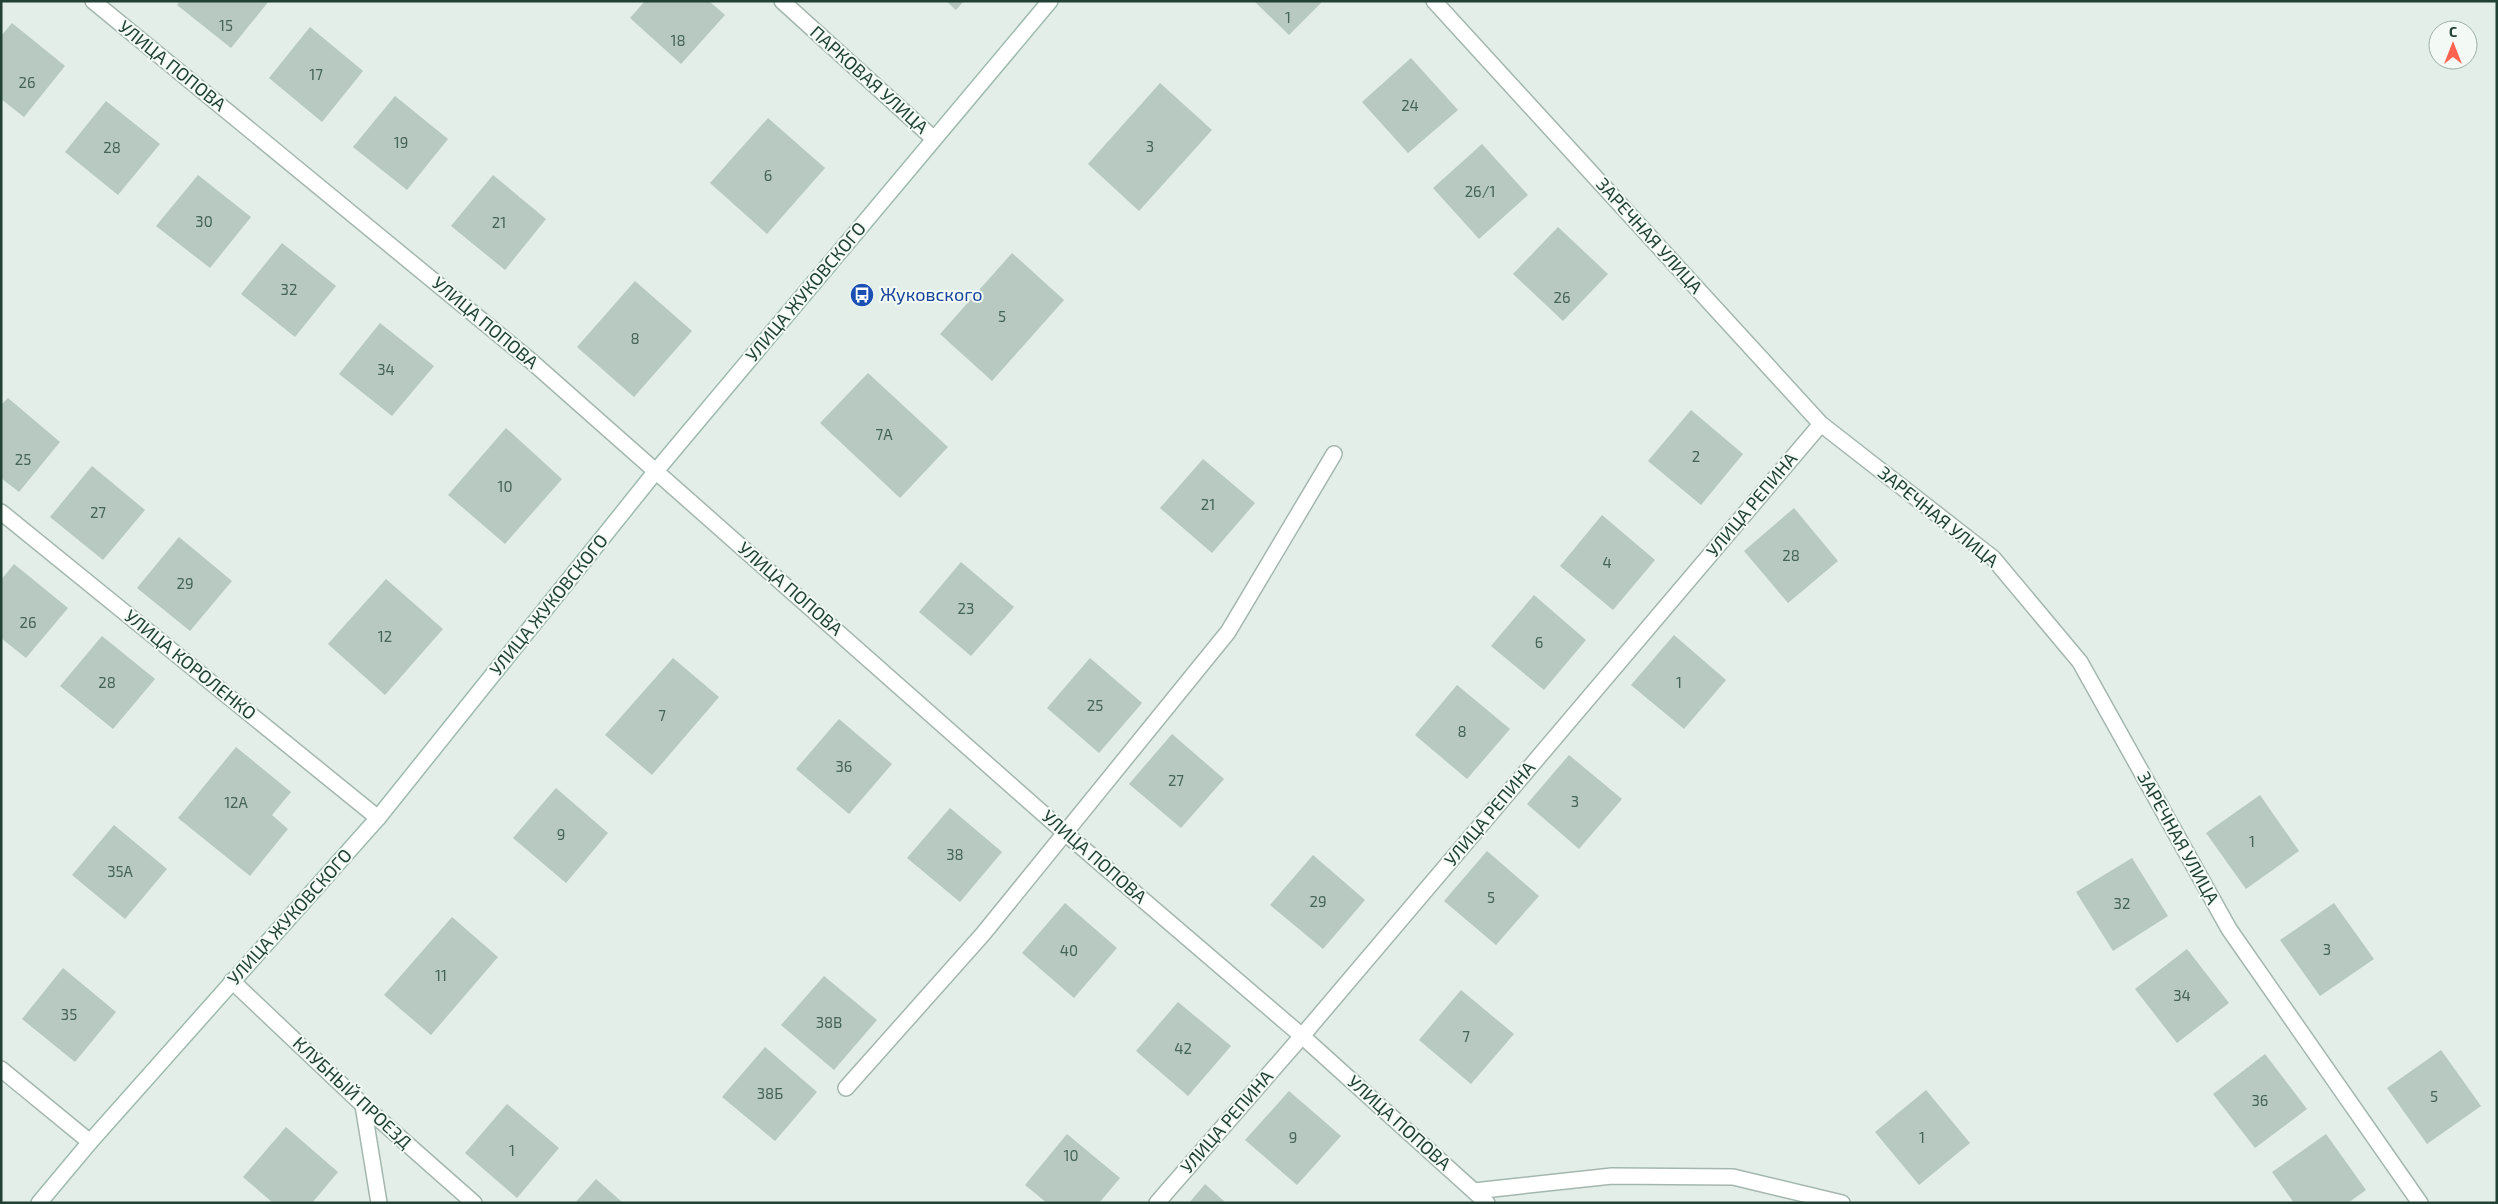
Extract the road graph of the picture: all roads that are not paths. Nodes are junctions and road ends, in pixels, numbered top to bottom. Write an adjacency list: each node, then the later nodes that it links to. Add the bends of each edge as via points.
1 (93, 1): 8 (street, УЛИЦА ПОПОВА, via 524,355)
2 (782, 1): 5 (street, ПАРКОВАЯ УЛИЦА)
3 (1050, 1): 5 (street, УЛИЦА ЖУКОВСКОГО)
4 (1434, 1): 6 (street, ЗАРЕЧНАЯ УЛИЦА)
5 (934, 139): 8 (street, УЛИЦА ЖУКОВСКОГО)
6 (1821, 424): 13 (street, УЛИЦА РЕПИНА); 25 (street, ЗАРЕЧНАЯ УЛИЦА, via 1993,558 2080,662 2229,929)
7 (1334, 454): 11 (street, via 1228,632)
8 (656, 471): 10 (street, УЛИЦА ЖУКОВСКОГО); 11 (street, УЛИЦА ПОПОВА)
9 (1, 512): 10 (street, УЛИЦА КОРОЛЕНКО)
10 (378, 818): 12 (street, УЛИЦА ЖУКОВСКОГО)
11 (1065, 833): 13 (street, УЛИЦА ПОПОВА); 15 (street, via 983,934)
12 (232, 981): 16 (street, КЛУБНЫЙ ПРОЕЗД); 17 (street, УЛИЦА ЖУКОВСКОГО)
13 (1302, 1036): 18 (street, УЛИЦА ПОПОВА); 22 (street, УЛИЦА РЕПИНА)
14 (1, 1069): 17 (street)
15 (846, 1088)
16 (363, 1106): 20 (street); 21 (street, КЛУБНЫЙ ПРОЕЗД)
17 (90, 1142): 19 (street, УЛИЦА ЖУКОВСКОГО)
18 (1474, 1191): 23 (street, УЛИЦА ПОПОВА); 24 (street, via 1612,1176 1734,1177)
19 (39, 1203)
20 (379, 1203)
21 (474, 1203)
22 (1157, 1203)
23 (1487, 1203)
24 (1842, 1203)
25 (2420, 1203)

